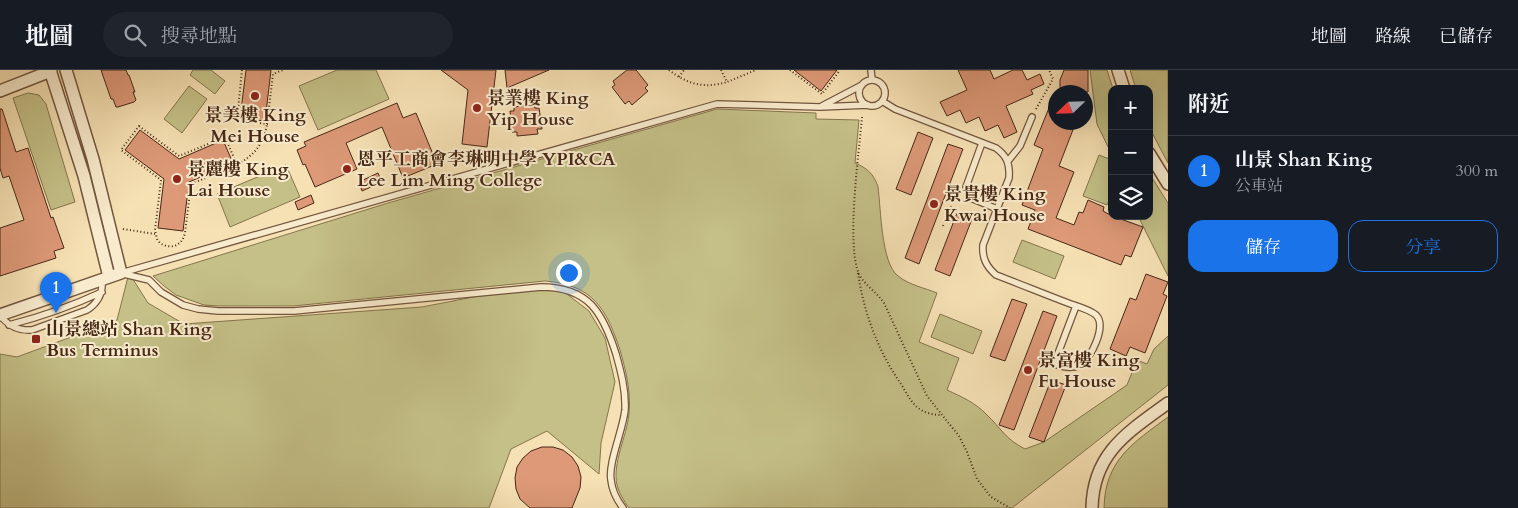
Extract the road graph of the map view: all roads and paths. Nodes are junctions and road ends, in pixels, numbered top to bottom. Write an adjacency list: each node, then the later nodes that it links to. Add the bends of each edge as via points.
1 (50, 70): 19 (street); 38 (street, via 84,176)
2 (66, 70): 37 (street, via 94,159)
3 (242, 70): 25 (path, via 237,120)
4 (283, 70): 25 (path, via 273,74)
5 (669, 70): 14 (path)
6 (684, 70): 14 (path)
7 (722, 70): 16 (path)
8 (756, 70): 16 (path)
9 (790, 70): 10 (path, via 822,94)
10 (840, 70)
11 (871, 70): 15 (lane)
12 (1049, 70): 24 (path, via 1053,79)
13 (1118, 70): 18 (street)
14 (678, 77): 16 (path, via 702,86)
15 (872, 80): 17 (lane); 20 (lane, via 880,82 885,89)
16 (727, 82)
17 (862, 85): 21 (lane, via 859,94); 22 (lane)
18 (1123, 85)
19 (0, 91)
20 (882, 101): 21 (lane); 26 (lane)
21 (868, 105): 22 (lane)
22 (820, 108): 37 (lane, via 717,104)
23 (862, 117): 36 (path, via 854,229)
24 (1032, 118): 28 (lane, via 1020,146)
25 (267, 124): 29 (path, via 258,149)
26 (982, 143): 28 (lane, via 996,148); 32 (lane, via 966,188 971,198)
27 (1153, 160): 30 (street)
28 (1008, 161): 32 (lane, via 1009,178)
29 (237, 165): 35 (path, via 191,184 185,233 180,243 165,246); 35 (path, via 225,136 179,156 139,126 121,150 161,180)
30 (1168, 184)
31 (951, 206): 33 (path)
32 (997, 209): 40 (lane, via 983,245 985,262 990,269 996,275)
33 (943, 226)
34 (122, 229): 35 (path)
35 (155, 234)
36 (857, 268): 44 (path, via 864,282 884,303 928,396); 44 (path, via 868,318 894,374 917,407 934,415)
37 (122, 273): 38 (street); 45 (lane, via 149,280 161,292 184,305 218,311 294,311 541,287 562,288 578,294 595,308 605,323 622,378 624,413 610,476)
38 (105, 279): 39 (lane); 41 (street)
39 (102, 292): 42 (lane); 42 (lane, via 92,307 32,330)
40 (1076, 306): 40 (lane, via 1096,315 1100,332 1086,361 1070,368 1061,367 1054,364)
41 (0, 315): 42 (lane)
42 (8, 325)
43 (1168, 403): 47 (street, via 1111,450 1097,475)
44 (943, 415): 46 (path, via 959,436 983,489)
45 (623, 508)
46 (1010, 508)
47 (1092, 508)

